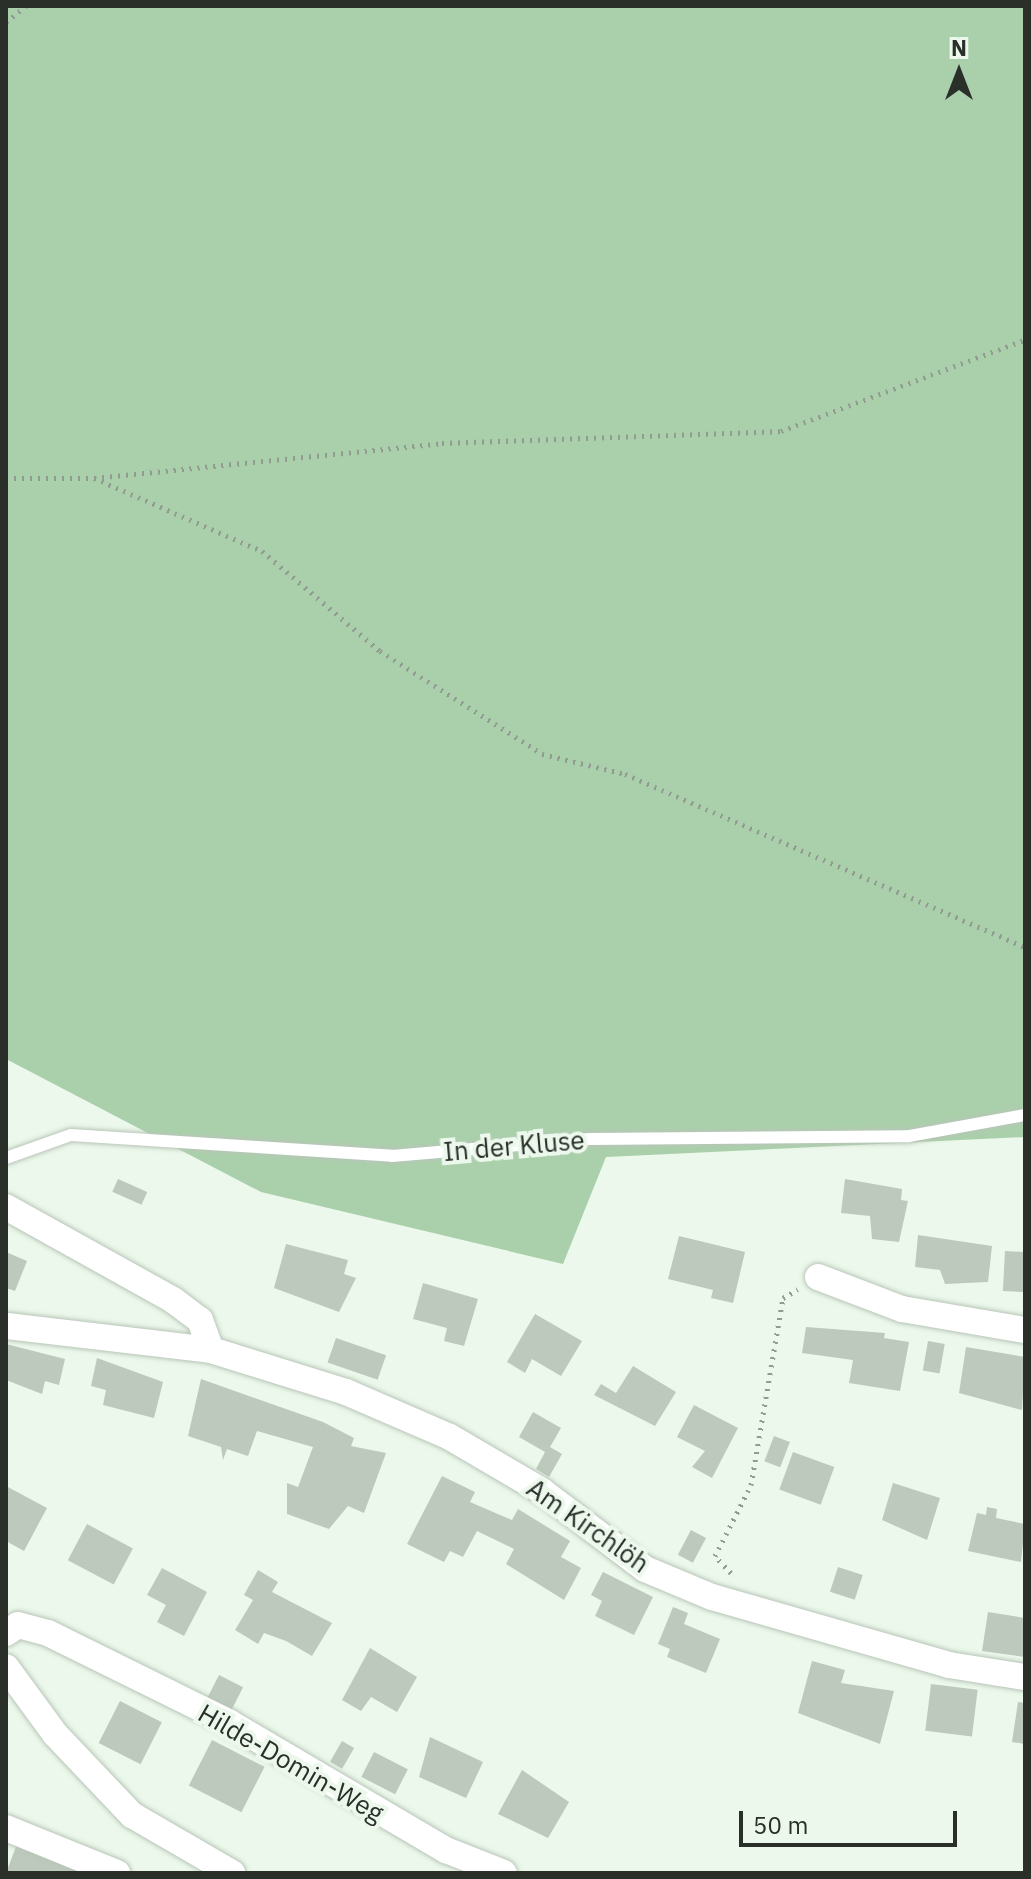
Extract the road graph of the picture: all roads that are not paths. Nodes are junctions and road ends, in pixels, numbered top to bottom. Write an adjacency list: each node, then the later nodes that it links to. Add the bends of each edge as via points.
1 (1025, 1115): 2 (lane, In der Kluse, via 909,1136 589,1139 392,1156 71,1135)
2 (6, 1158)
3 (6, 1207): 7 (street, via 173,1300 200,1320)
4 (818, 1277): 6 (street, via 902,1309)
5 (7, 1326): 7 (street, Am Kirchlöh)
6 (1025, 1330)
7 (211, 1350): 10 (street, Am Kirchlöh, via 346,1392 450,1437 542,1491 645,1569 712,1597 949,1665)
8 (6, 1633): 14 (street, Hilde-Domin-Weg, via 25,1625 55,1637 230,1723 446,1850)
9 (6, 1667): 13 (street, via 55,1734 132,1815)
10 (1025, 1677)
11 (6, 1828): 12 (street)
12 (117, 1873)
13 (232, 1873)
14 (504, 1873)

